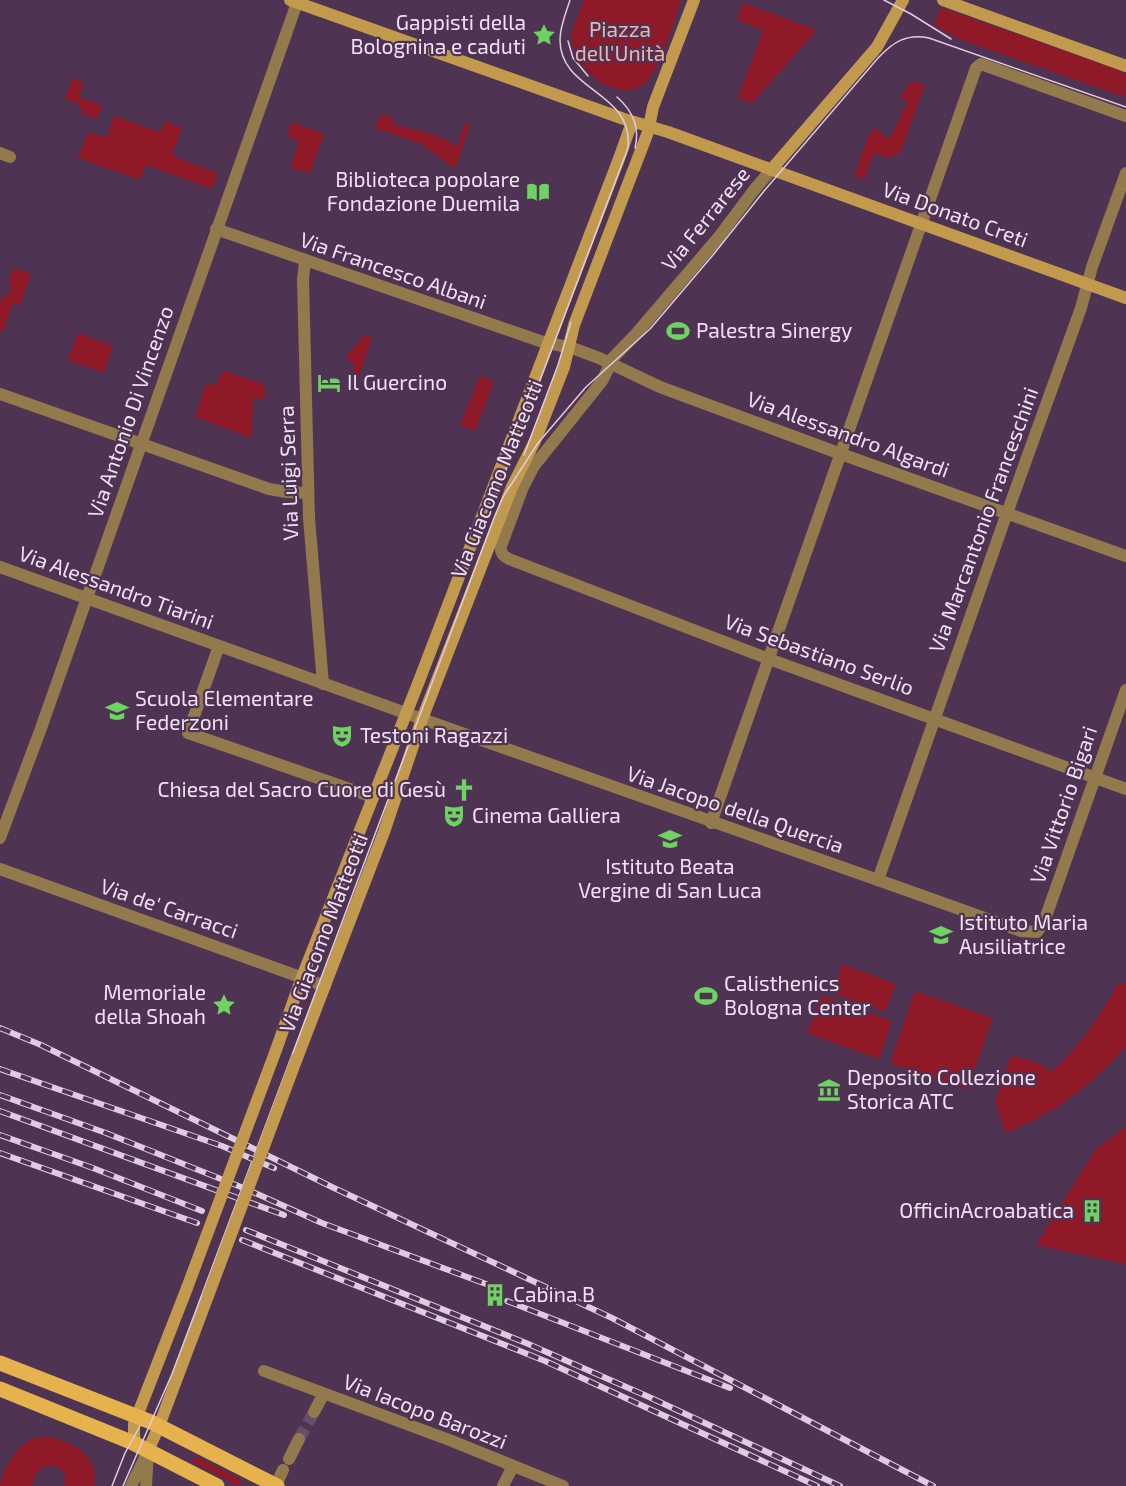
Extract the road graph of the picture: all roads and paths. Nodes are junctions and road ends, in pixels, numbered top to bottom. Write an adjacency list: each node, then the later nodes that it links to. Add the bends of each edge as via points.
1 (694, 0): 6 (main road)
2 (903, 0): 10 (main road, Via Ferrarese, via 877,47)
3 (943, 0): 5 (main road)
4 (295, 1): 8 (main road); 13 (street, Via Antonio Di Vincenzo)
5 (1126, 66)
6 (653, 107): 8 (main road, via 646,117); 9 (main road)
7 (1126, 116): 12 (street, via 981,64 976,68)
8 (633, 122): 9 (main road); 17 (main road, Via Giacomo Matteotti)
9 (650, 127): 10 (main road); 17 (main road, Via Giacomo Matteotti, via 574,325)
10 (771, 170): 12 (main road, Via Donato Creti); 18 (street, Via Ferrarese, via 718,238)
11 (1126, 173): 15 (street, Via Marcantonio Franceschini)
12 (921, 223): 15 (main road, Via Donato Creti); 21 (street)
13 (216, 230): 14 (street, Via Francesco Albani); 20 (street, Via Antonio Di Vincenzo)
14 (305, 261): 17 (street, Via Francesco Albani); 23 (street, Via Luigi Serra)
15 (1087, 284): 16 (main road, Via Donato Creti); 24 (street, Via Marcantonio Franceschini)
16 (1126, 298)
17 (558, 346): 18 (street, Via Alessandro Algardi); 33 (main road, Via Giacomo Matteotti); 34 (main road, Via Giacomo Matteotti, via 564,367)
18 (609, 362): 21 (street, Via Alessandro Algardi, via 660,387); 22 (street, Via Ferrarese, via 602,381)
19 (0, 394): 20 (street)
20 (141, 445): 23 (street, via 269,489); 28 (street, Via Antonio Di Vincenzo)
21 (841, 454): 24 (street, Via Alessandro Algardi); 30 (street)
22 (537, 460): 25 (street, Via Giacomo Matteotti, via 519,497)
23 (308, 493): 31 (street, Via Luigi Serra)
24 (1006, 513): 26 (street, Via Alessandro Algardi); 35 (street, Via Marcantonio Franceschini)
25 (501, 554): 30 (street, Via Sebastiano Serlio)
26 (1126, 556)
27 (0, 567): 28 (street, Via Alessandro Tiarini)
28 (86, 598): 29 (street, Via Alessandro Tiarini); 40 (street, Via Antonio Di Vincenzo)
29 (219, 646): 31 (street, Via Alessandro Tiarini); 38 (street, Via Alessandro Tiarini, via 188,733)
30 (769, 659): 35 (street, Via Sebastiano Serlio); 39 (street)
31 (323, 684): 33 (street, Via Alessandro Tiarini)
32 (1126, 690): 36 (street, Via Vittorio Bigari)
33 (406, 713): 34 (street, Via Jacopo della Quercia); 38 (main road, Via Giacomo Matteotti)
34 (422, 719): 39 (street, Via Jacopo della Quercia); 45 (main road, Via Giacomo Matteotti)
35 (934, 719): 36 (street, Via Sebastiano Serlio); 42 (street, Via Marcantonio Franceschini)
36 (1095, 777): 37 (street, Via Sebastiano Serlio); 43 (street, Via Vittorio Bigari, via 1044,922)
37 (1126, 789)
38 (373, 797): 44 (main road, Via Giacomo Matteotti)
39 (711, 823): 42 (street, Via Jacopo della Quercia)
40 (0, 838)
41 (0, 869): 44 (street, Via de' Carracci)
42 (878, 880): 43 (street, Via Jacopo della Quercia)
43 (1037, 932)
44 (302, 977): 45 (street, Via de' Carracci); 51 (main road, Via Giacomo Matteotti, bridge)
45 (325, 986): 52 (main road, Via Giacomo Matteotti, bridge)
46 (0, 1364): 51 (main road)
47 (264, 1371): 49 (street, Via Iacopo Barozzi)
48 (0, 1389): 54 (main road)
49 (323, 1395): 50 (street, Via Iacopo Barozzi); 55 (street, Via Iacopo Barozzi)
50 (314, 1412)
51 (137, 1417): 52 (main road); 54 (main road, Via Giacomo Matteotti, via 133,1434)
52 (159, 1426): 54 (main road, Via Giacomo Matteotti); 59 (main road)
53 (299, 1439): 59 (street)
54 (143, 1449): 56 (street); 57 (street); 58 (main road)
55 (513, 1466): 60 (street, Via Iacopo Barozzi); 61 (street, Via Iacopo Barozzi)
56 (131, 1486)
57 (146, 1486)
58 (217, 1486)
59 (276, 1486)
60 (502, 1486)
61 (563, 1486)

